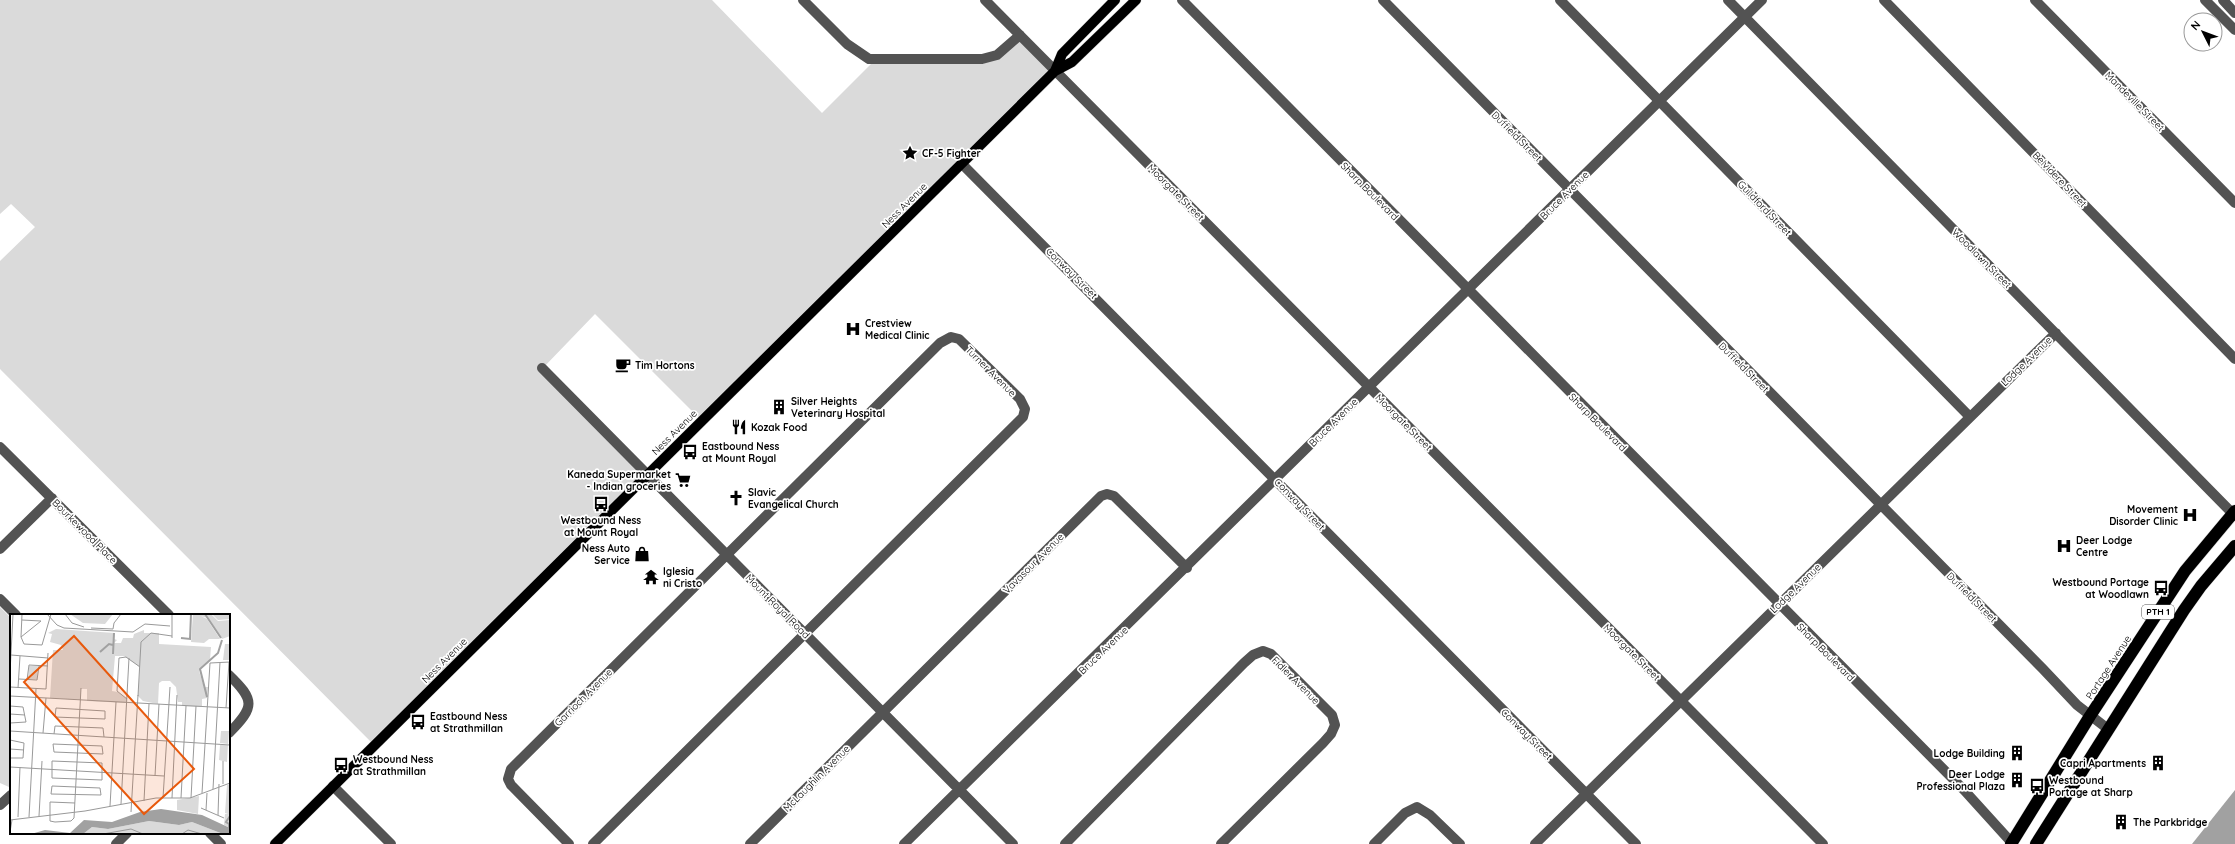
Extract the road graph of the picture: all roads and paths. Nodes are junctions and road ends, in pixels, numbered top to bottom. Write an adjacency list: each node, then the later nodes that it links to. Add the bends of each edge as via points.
1 (803, 0): 17 (street, via 855,51 875,60 982,59 997,55)
2 (985, 0): 17 (street, Moorgate Street)
3 (1115, 0): 18 (main road, Ness Avenue, via 1062,54)
4 (1136, 0): 18 (main road, Ness Avenue, via 1072,62)
5 (1182, 0): 23 (street, Sharp Boulevard)
6 (1383, 0): 21 (street, Duffield Street)
7 (1560, 0): 19 (street, Guildford Street)
8 (1728, 0): 15 (street, Woodlawn Street)
9 (1762, 0): 15 (street, Bruce Avenue)
10 (1884, 0): 25 (street, Belvidere Street)
11 (2035, 0): 22 (street, Mandeville Street)
12 (2205, 0): 16 (street)
13 (2223, 0): 14 (street)
14 (2235, 13)
15 (1745, 17): 19 (street, Bruce Avenue); 24 (street, Woodlawn Street)
16 (2235, 30)
17 (1020, 35): 18 (street, Moorgate Street)
18 (1055, 71): 20 (main road, Ness Avenue); 27 (street, Moorgate Street)
19 (1659, 101): 21 (street, Bruce Avenue); 28 (street, Guildford Street)
20 (962, 164): 30 (main road, Ness Avenue); 31 (street, Conway Street)
21 (1569, 190): 23 (street, Bruce Avenue); 33 (street, Duffield Street)
22 (2235, 203)
23 (1468, 290): 27 (street, Bruce Avenue); 40 (street, Sharp Boulevard)
24 (2056, 333): 28 (street, Lodge Avenue); 34 (street, Woodlawn Street)
25 (2235, 359)
26 (542, 368): 30 (street, Mount Royal Road, via 636,465)
27 (1369, 387): 31 (street, Bruce Avenue); 45 (street, Moorgate Street)
28 (1970, 417): 33 (street, Lodge Avenue)
29 (0, 446): 32 (street, Bourkewood Place)
30 (648, 474): 37 (street, Mount Royal Road); 50 (main road, Ness Avenue)
31 (1275, 479): 38 (street, Bruce Avenue); 53 (street, Conway Street)
32 (52, 498): 36 (street); 42 (street, Bourkewood Place)
33 (1881, 505): 40 (street, Lodge Avenue); 47 (street, Duffield Street)
34 (2234, 514): 47 (highway, Portage Avenue / PTH 1, via 2185,571)
35 (2235, 546): 48 (highway, PTH 1, via 2192,598)
36 (0, 549)
37 (727, 554): 43 (street, Mount Royal Road); 43 (street, Turner Avenue, via 944,340 954,337 959,339 1020,399 1025,409 1018,422); 61 (street, Garrioch Avenue, via 509,773 511,786)
38 (1187, 568): 46 (street, Vavasour Avenue, via 1119,500 1111,494 1104,495 1095,501); 51 (street, Bruce Avenue)
39 (0, 599): 41 (street)
40 (1779, 604): 45 (street, Lodge Avenue); 73 (street, Sharp Boulevard, via 1964,790)
41 (15, 614)
42 (168, 614)
43 (805, 634): 46 (street, Mount Royal Road); 62 (street)
44 (230, 676): 49 (street, via 245,691 249,706 243,719)
45 (1681, 701): 53 (street, Lodge Avenue); 72 (street, Moorgate Street)
46 (883, 712): 51 (street, Mount Royal Road); 63 (street, McLaughlin Avenue)
47 (2090, 716): 48 (street, Duffield Street); 73 (highway, Portage Avenue / PTH 1)
48 (2108, 729): 74 (highway, PTH 1)
49 (230, 732)
50 (333, 786): 59 (main road, Ness Avenue); 60 (street)
51 (959, 790): 64 (street, Bruce Avenue); 65 (street, Mount Royal Road)
52 (0, 791): 54 (street)
53 (1586, 794): 70 (street, Lodge Avenue); 71 (street, Conway Street)
54 (6, 799)
55 (126, 834): 57 (street)
56 (211, 834): 58 (street)
57 (116, 844)
58 (221, 844)
59 (275, 844)
60 (391, 844)
61 (568, 844)
62 (593, 844)
63 (750, 844)
64 (904, 844)
65 (1013, 844)
66 (1065, 844): 67 (street, Fidler Avenue, via 1253,655 1263,651 1271,654 1329,712 1335,725 1323,743)
67 (1221, 844)
68 (1374, 844): 69 (street, via 1405,813 1416,807 1430,814)
69 (1460, 844)
70 (1535, 844)
71 (1636, 844)
72 (1823, 844)
73 (2012, 844)
74 (2036, 844)

